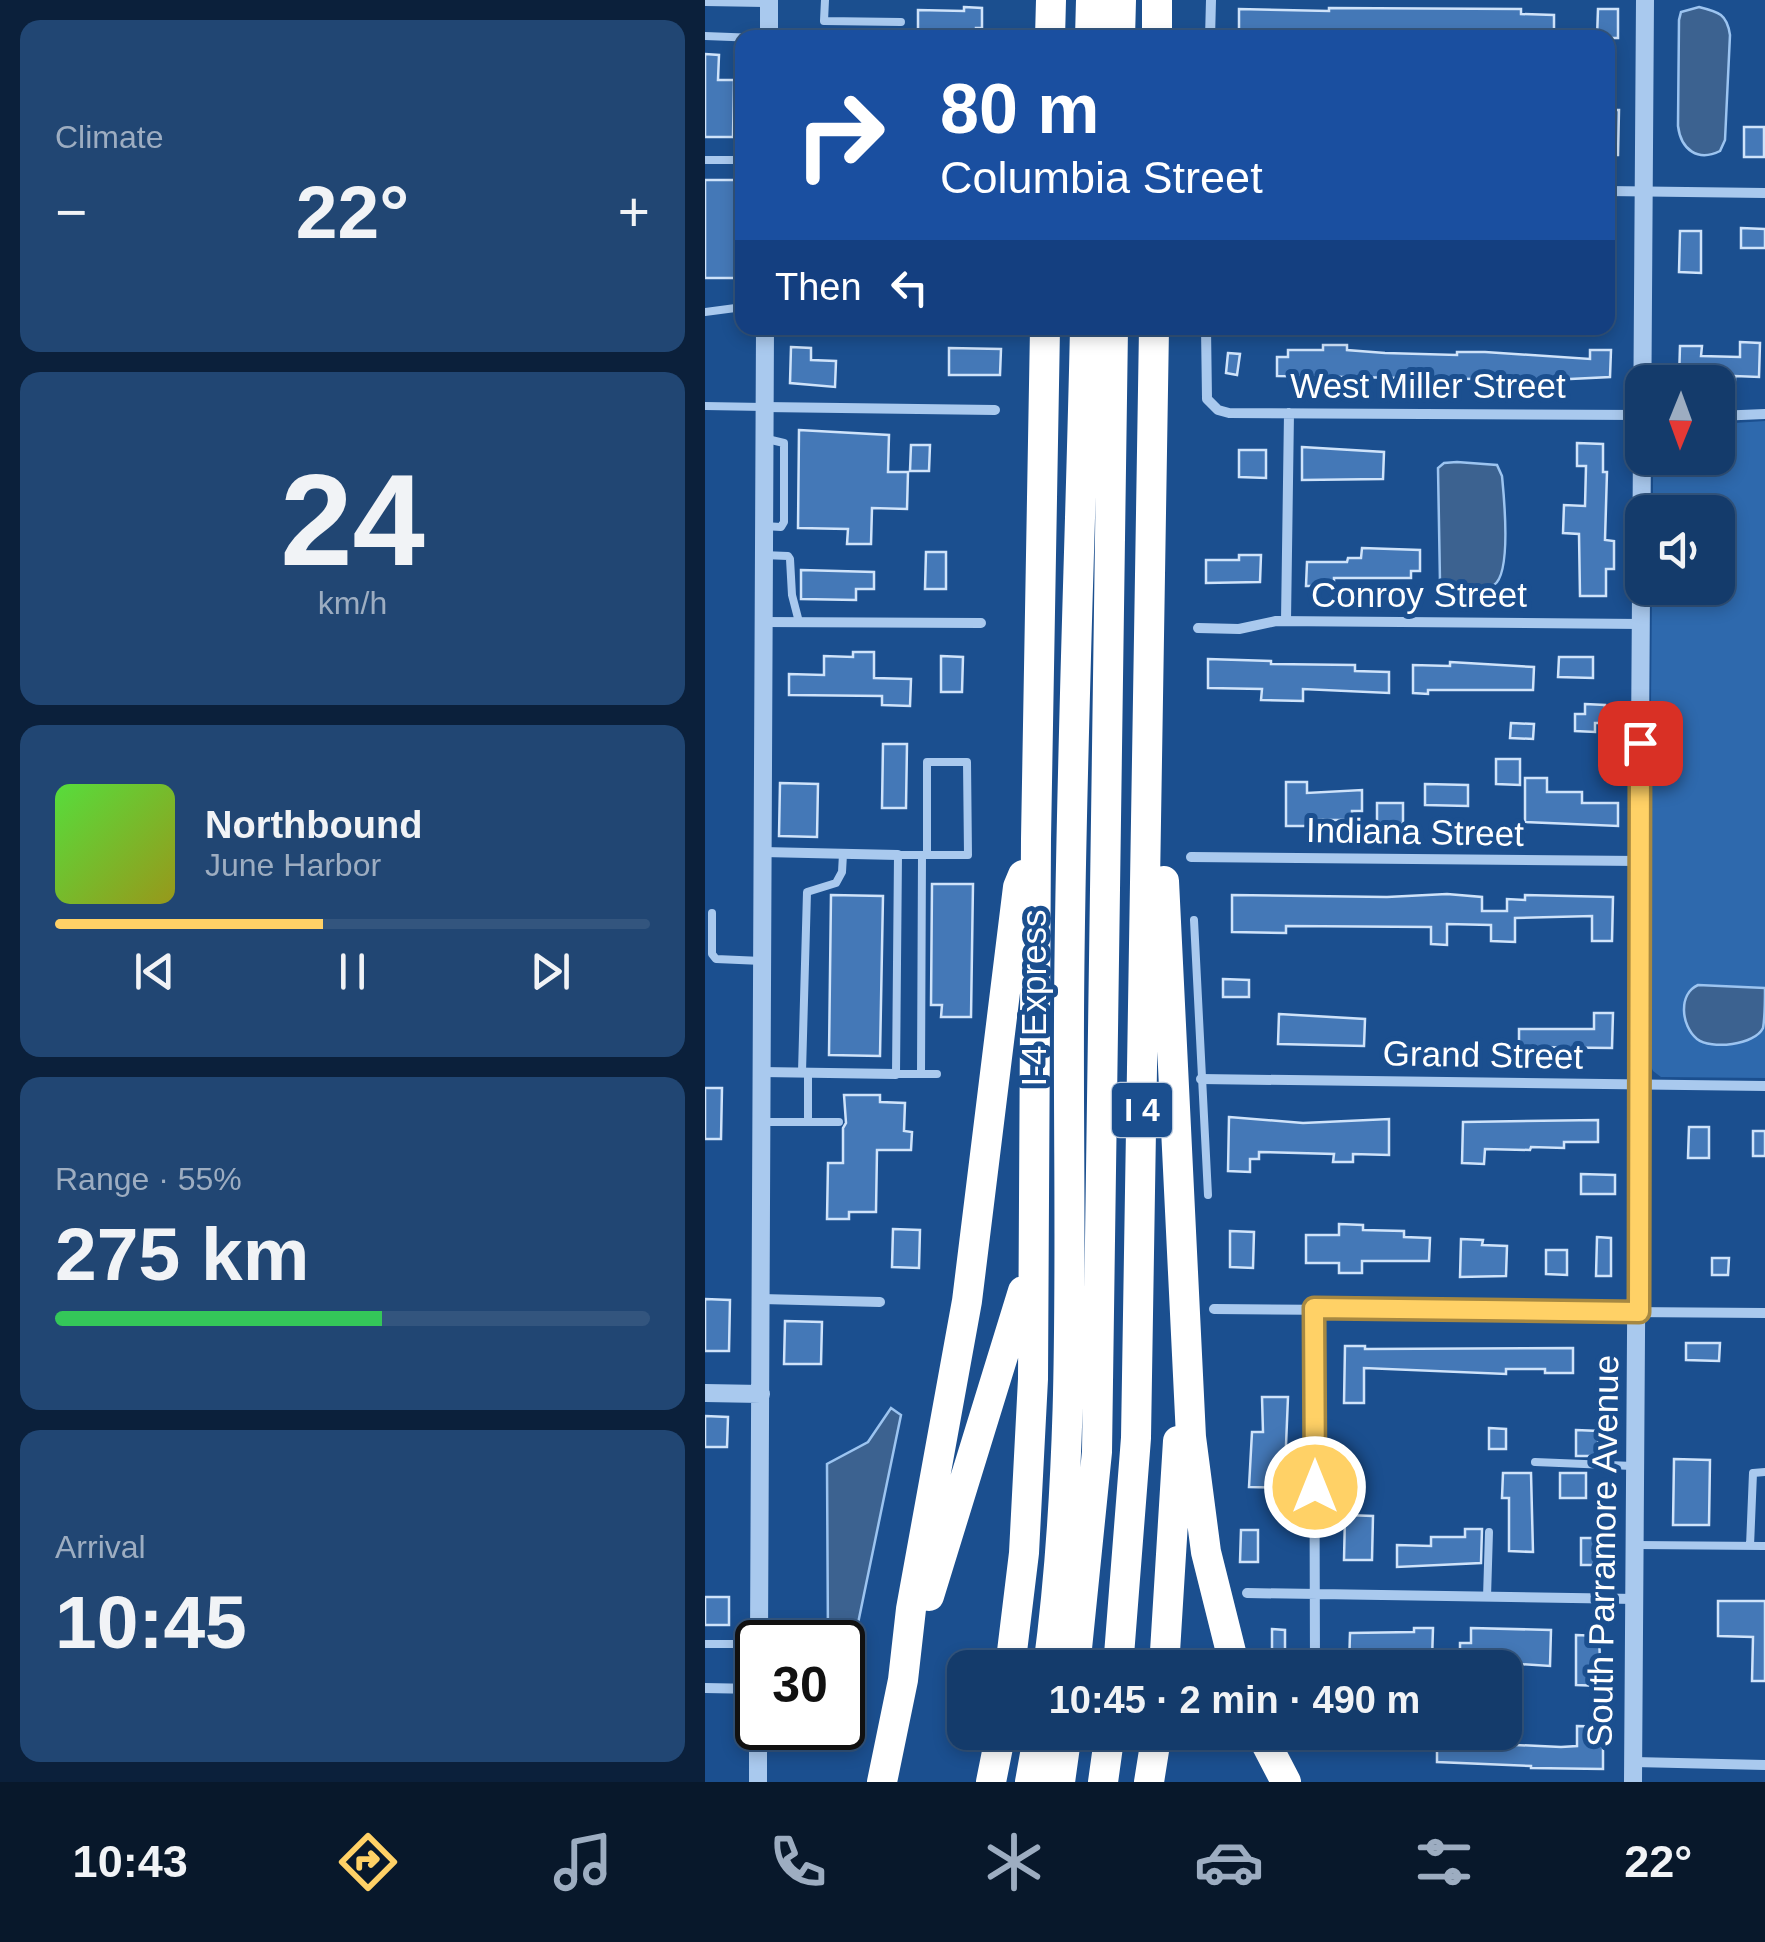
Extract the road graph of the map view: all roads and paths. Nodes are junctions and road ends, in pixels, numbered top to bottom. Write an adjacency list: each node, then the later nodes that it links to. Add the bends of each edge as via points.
1 (825, 0): 10 (lane, via 824,20)
2 (1051, 0): 12 (highway)
3 (1091, 0): 13 (highway)
4 (1121, 0): 14 (highway)
5 (1157, 0): 15 (highway)
6 (1211, 0): 16 (street)
7 (1645, 0): 22 (street, South Parramore Avenue)
8 (769, 1): 9 (lane); 11 (street)
9 (705, 2)
10 (901, 22)
11 (769, 30)
12 (1051, 30)
13 (1090, 30)
14 (1120, 30)
15 (1157, 30)
16 (1210, 30)
17 (705, 36): 18 (lane)
18 (735, 37)
19 (705, 160): 20 (lane)
20 (735, 160)
21 (1615, 191): 22 (street)
22 (1645, 192): 23 (street); 32 (street, South Parramore Avenue)
23 (1765, 192)
24 (735, 307): 25 (lane)
25 (705, 312)
26 (765, 335): 34 (street)
27 (1045, 335): 49 (highway)
28 (1085, 335): 59 (highway, I-4 Express)
29 (1113, 335): 96 (highway, I-4 Express, via 1097,1452)
30 (1153, 335): 41 (highway, I 4)
31 (1206, 335): 36 (street, West Miller Street, via 1205,392 1214,407)
32 (1643, 365)
33 (705, 406): 34 (lane)
34 (764, 407): 35 (street); 42 (street)
35 (995, 410)
36 (1289, 413): 38 (street, West Miller Street); 43 (street)
37 (1765, 414): 39 (street)
38 (1625, 415)
39 (1735, 415)
40 (1642, 475): 47 (street, South Parramore Avenue)
41 (1152, 552): 77 (highway); 97 (highway, I 4, via 1136,1438)
42 (763, 555): 44 (street); 45 (lane, via 790,559)
43 (1286, 621): 47 (street, Conroy Street); 48 (street, Conroy Street)
44 (763, 622): 45 (street); 50 (street)
45 (799, 622): 46 (street)
46 (981, 622)
47 (1641, 624): 55 (street, South Parramore Avenue)
48 (1198, 628)
49 (1036, 839): 94 (highway, via 1032,1413); 101 (highway, via 1018,887 967,1302)
50 (763, 852): 51 (street); 58 (street)
51 (843, 854): 52 (street); 61 (lane, via 836,883 807,892)
52 (899, 855): 53 (lane); 62 (lane)
53 (924, 855): 53 (lane, via 968,855 967,762 927,762); 63 (lane)
54 (1191, 857): 55 (street, Indiana Street)
55 (1639, 861): 66 (street, South Parramore Avenue)
56 (713, 913): 58 (lane, via 717,960)
57 (1194, 920): 65 (lane)
58 (762, 961): 60 (street)
59 (1069, 1017): 95 (highway, I-4 Express, via 1066,1489); 101 (highway, via 1045,1207 1010,1341)
60 (761, 1072): 61 (street); 68 (street)
61 (805, 1072): 62 (street); 69 (lane)
62 (896, 1074): 63 (lane)
63 (921, 1074): 64 (lane)
64 (937, 1074)
65 (1201, 1079): 66 (street, Grand Street); 71 (lane)
66 (1639, 1085): 67 (street, Grand Street); 75 (street, South Parramore Avenue)
67 (1765, 1086)
68 (761, 1122): 69 (lane); 72 (street)
69 (808, 1122): 70 (lane)
70 (839, 1122)
71 (1207, 1195)
72 (761, 1299): 73 (street); 79 (street)
73 (880, 1302)
74 (1314, 1308): 75 (street); 77 (street); 88 (street)
75 (1639, 1312): 76 (street); 81 (street, South Parramore Avenue)
76 (1765, 1312)
77 (1200, 1313): 98 (highway); 99 (highway, via 1191,1438 1207,1552)
78 (705, 1394): 79 (street)
79 (761, 1394): 91 (street)
80 (1535, 1462): 81 (lane)
81 (1637, 1466): 84 (street, South Parramore Avenue)
82 (1765, 1472): 85 (lane, via 1753,1473)
83 (1489, 1532): 89 (lane)
84 (1637, 1546): 85 (lane); 90 (street, South Parramore Avenue)
85 (1750, 1546): 86 (lane)
86 (1765, 1546)
87 (1247, 1593): 88 (street)
88 (1315, 1594): 89 (street); 100 (street)
89 (1487, 1597): 90 (street)
90 (1636, 1599): 111 (street, South Parramore Avenue)
91 (758, 1620)
92 (735, 1643): 93 (lane)
93 (705, 1644)
94 (1012, 1650)
95 (1050, 1650)
96 (1077, 1650)
97 (1119, 1650)
98 (1166, 1650)
99 (1231, 1650)
100 (1315, 1650)
101 (903, 1680): 114 (highway)
102 (705, 1688): 103 (street)
103 (735, 1689)
104 (758, 1750): 113 (street)
105 (997, 1750): 115 (highway)
106 (1035, 1750): 116 (highway)
107 (1064, 1750): 117 (highway)
108 (1108, 1750): 118 (highway)
109 (1154, 1750): 119 (highway)
110 (1269, 1750): 120 (highway)
111 (1633, 1762): 112 (street); 121 (street, South Parramore Avenue)
112 (1765, 1765)
113 (758, 1782)
114 (882, 1782)
115 (991, 1782)
116 (1029, 1782)
117 (1060, 1782)
118 (1103, 1782)
119 (1149, 1782)
120 (1286, 1782)
121 (1633, 1782)

